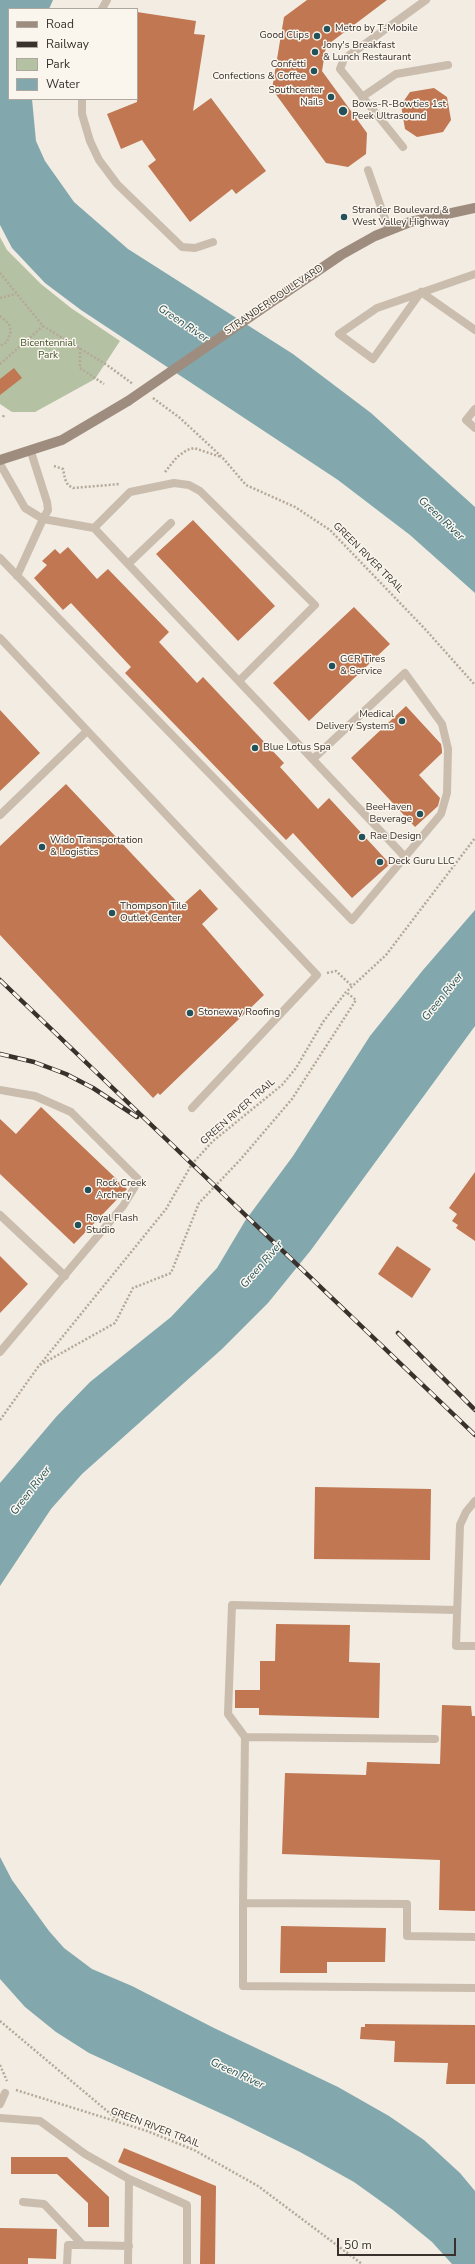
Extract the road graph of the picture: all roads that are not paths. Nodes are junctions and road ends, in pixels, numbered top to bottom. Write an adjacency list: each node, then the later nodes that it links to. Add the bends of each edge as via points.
1 (426, 0): 3 (lane, via 344,59 340,69)
2 (448, 65): 3 (lane, via 396,74)
3 (362, 97): 5 (lane)
4 (82, 100): 9 (lane, via 82,114 90,141 99,160 117,184 182,247 196,248)
5 (403, 148)
6 (368, 170): 8 (lane)
7 (475, 208): 8 (main road, STRANDER BOULEVARD, via 410,222)
8 (389, 230): 15 (main road, STRANDER BOULEVARD, bridge, via 341,254 128,401 62,440)
9 (213, 242)
10 (475, 274): 11 (lane)
11 (421, 292): 11 (lane, via 377,308 338,334 373,359); 12 (lane)
12 (475, 330)
13 (475, 409): 14 (lane, via 466,420)
14 (475, 428)
15 (31, 452): 16 (main road, STRANDER BOULEVARD); 18 (lane, via 47,502 48,510)
16 (0, 460)
17 (0, 464): 18 (lane, via 25,508)
18 (43, 519): 20 (lane); 23 (lane)
19 (171, 523): 22 (lane)
20 (94, 528): 22 (lane); 25 (lane, via 130,492 174,483 189,485 200,491 315,605)
21 (0, 558): 23 (lane)
22 (128, 564): 25 (lane)
23 (17, 576): 29 (lane, via 352,920)
24 (0, 638): 26 (lane)
25 (239, 681): 27 (lane)
26 (87, 731): 28 (lane); 31 (lane, via 317,975)
27 (313, 760): 29 (lane); 29 (lane, via 405,673 442,724 448,749 446,793 441,814)
28 (0, 815)
29 (405, 857)
30 (0, 1090): 33 (lane, via 35,1096 71,1112 139,1180 123,1206)
31 (192, 1108)
32 (0, 1214): 33 (lane)
33 (65, 1276): 34 (lane)
34 (0, 1352)
35 (475, 1501): 36 (lane, via 460,1525)
36 (457, 1610): 37 (lane, via 456,1646); 38 (lane, via 232,1605 228,1714)
37 (475, 1646)
38 (245, 1737): 39 (lane); 40 (lane)
39 (435, 1739)
40 (244, 1903): 41 (lane, via 407,1904 407,1936); 42 (lane, via 243,1986)
41 (475, 1937)
42 (475, 1988)
43 (5, 2093): 44 (lane)
44 (0, 2104)
45 (0, 2118): 46 (lane, via 40,2121 85,2154)
46 (129, 2179): 49 (lane); 52 (lane, via 186,2205)
47 (23, 2202): 48 (lane, via 44,2204)
48 (83, 2245): 49 (lane); 50 (lane, via 68,2245)
49 (129, 2246): 51 (lane)
50 (67, 2264)
51 (128, 2264)
52 (187, 2264)

